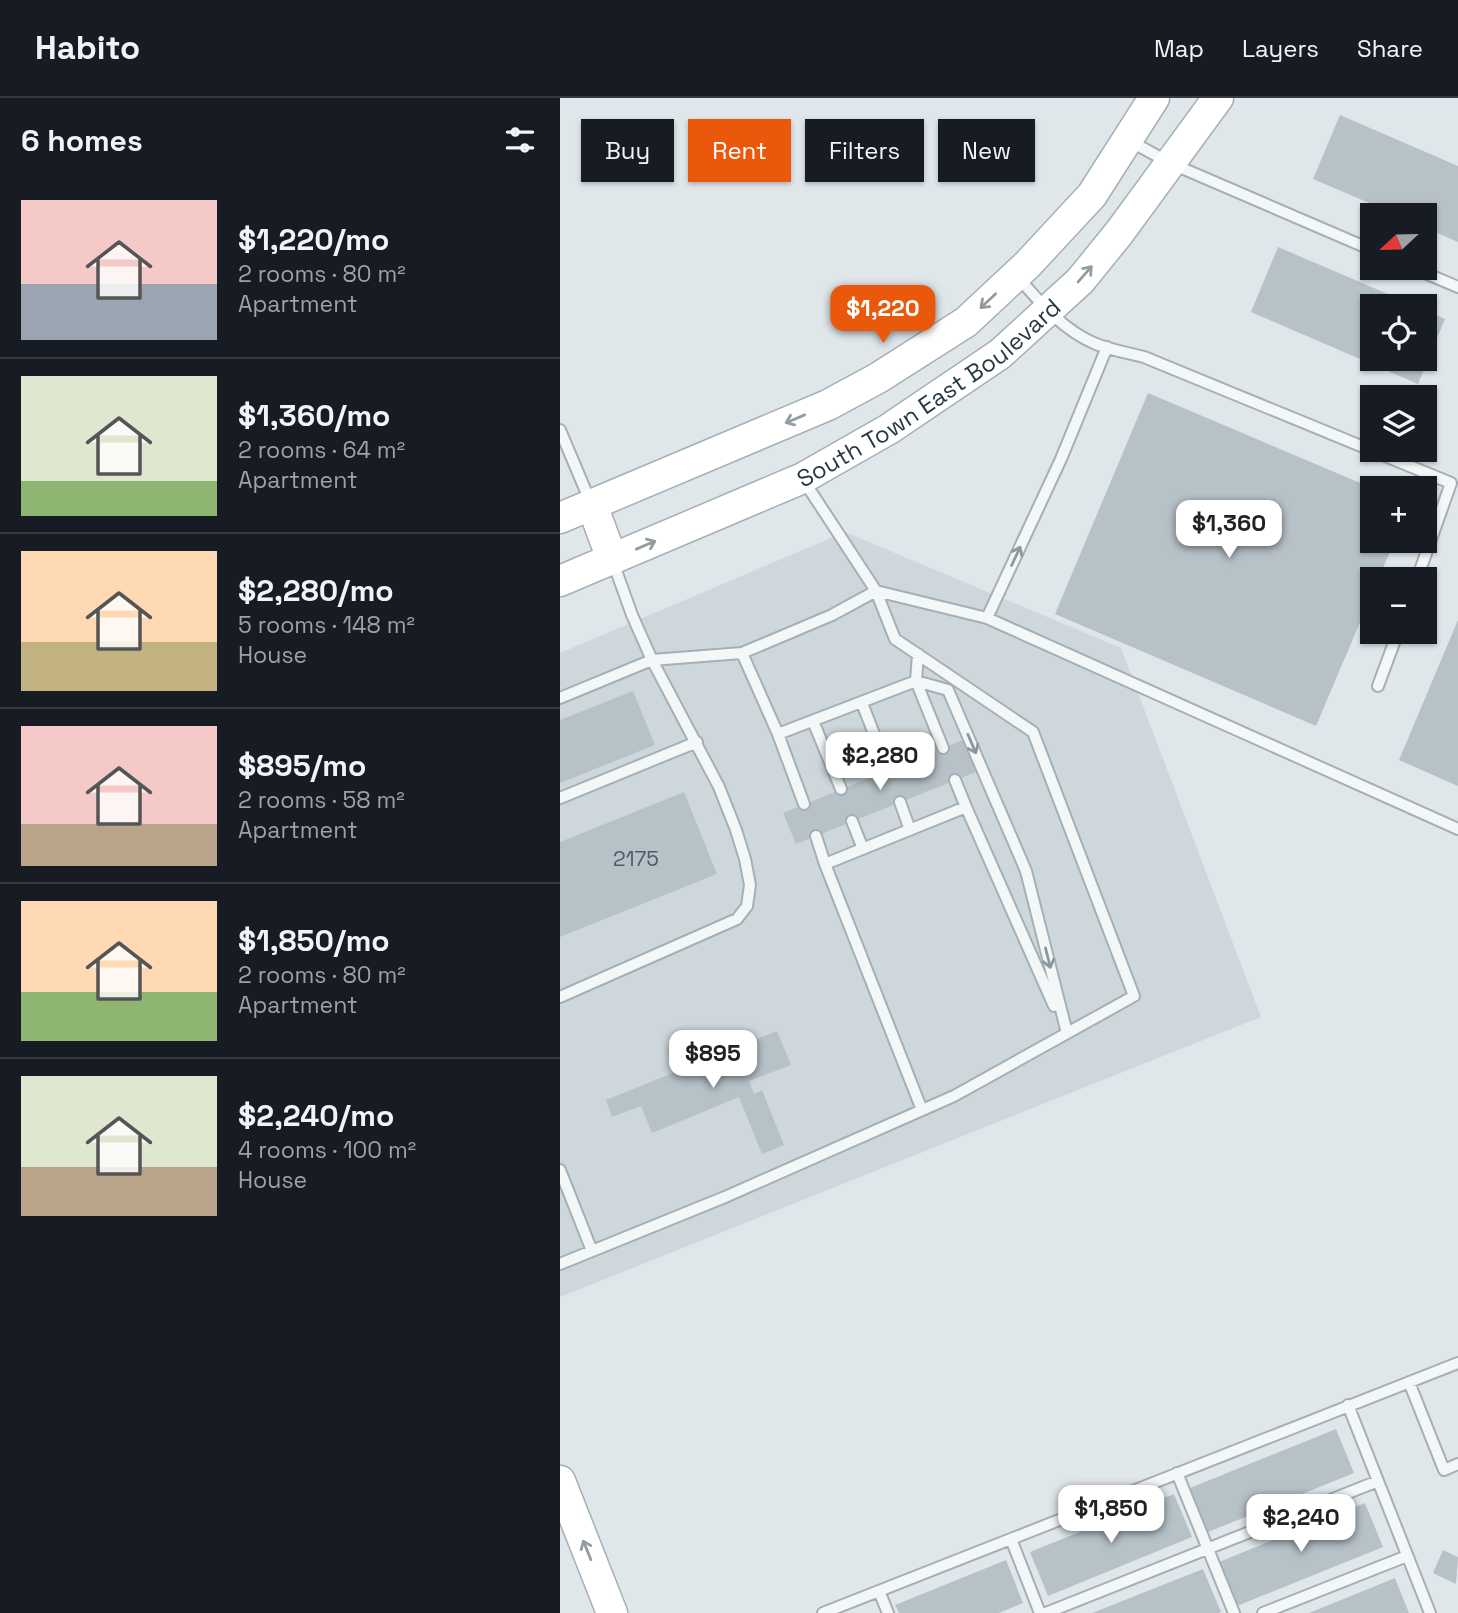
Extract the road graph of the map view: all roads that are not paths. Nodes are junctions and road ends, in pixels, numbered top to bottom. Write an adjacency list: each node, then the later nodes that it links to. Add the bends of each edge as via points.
1 (1154, 98): 3 (main road, South Town East Boulevard)
2 (1218, 98): 4 (main road, South Town East Boulevard)
3 (1128, 140): 4 (lane); 6 (main road, South Town East Boulevard, via 1092,195)
4 (1170, 163): 5 (lane); 9 (main road, South Town East Boulevard, one-way to 4, via 1080,281)
5 (1360, 245)
6 (1016, 275): 9 (lane); 14 (main road, South Town East Boulevard, one-way to 14, via 966,322 878,379 828,405)
7 (1437, 278): 8 (lane)
8 (1458, 287)
9 (1047, 311): 10 (lane, via 1078,335); 12 (main road, South Town East Boulevard, via 1000,354 959,383)
10 (1107, 347): 13 (lane, via 1143,357); 20 (lane, one-way to 10)
11 (560, 430): 14 (lane)
12 (803, 478): 16 (main road, South Town East Boulevard, one-way to 12); 19 (lane)
13 (1454, 485): 17 (lane)
14 (592, 505): 15 (main road, South Town East Boulevard); 16 (main road)
15 (560, 518)
16 (612, 559): 18 (main road, South Town East Boulevard); 24 (lane)
17 (1422, 567)
18 (560, 581)
19 (876, 591): 20 (lane); 22 (lane); 23 (lane, via 895,639)
20 (987, 618): 41 (lane)
21 (1394, 644): 26 (lane)
22 (742, 653): 24 (lane); 30 (lane)
23 (918, 654): 25 (lane); 47 (lane, via 1033,732 1134,996)
24 (652, 660): 27 (lane); 31 (lane)
25 (916, 681): 28 (lane); 32 (lane); 47 (lane, one-way to 47, via 948,690 954,702 1026,871)
26 (1378, 686)
27 (560, 698)
28 (862, 703): 29 (lane); 33 (lane)
29 (814, 721): 30 (lane); 35 (lane)
30 (778, 734): 38 (lane)
31 (697, 742): 36 (lane); 46 (lane, via 745,859 750,885 747,906 737,919)
32 (943, 748)
33 (888, 770)
34 (955, 780): 39 (lane)
35 (841, 789)
36 (560, 798)
37 (900, 802): 42 (lane)
38 (804, 804)
39 (966, 807): 42 (lane); 47 (lane)
40 (852, 821): 44 (lane)
41 (1458, 829)
42 (910, 830): 44 (lane)
43 (816, 836): 45 (lane)
44 (863, 849): 45 (lane)
45 (825, 864): 48 (lane)
46 (560, 997)
47 (1067, 1033): 48 (lane)
48 (922, 1110): 50 (lane)
49 (560, 1170): 50 (lane)
50 (592, 1251): 51 (lane)
51 (560, 1264)
52 (1458, 1363): 53 (lane)
53 (1409, 1382): 54 (lane); 55 (lane, via 1444,1470)
54 (1348, 1405): 56 (lane); 57 (lane)
55 (1458, 1464)
56 (1177, 1473): 59 (lane); 60 (lane)
57 (1378, 1481): 60 (lane); 61 (lane)
58 (560, 1482): 63 (main road, one-way to 58)
59 (1011, 1539): 62 (lane); 66 (lane)
60 (1207, 1549): 67 (lane); 68 (lane)
61 (1407, 1556): 69 (lane); 70 (lane)
62 (879, 1591): 64 (lane); 65 (lane)
63 (612, 1613)
64 (823, 1613)
65 (888, 1613)
66 (1040, 1613)
67 (1046, 1613)
68 (1234, 1613)
69 (1263, 1613)
70 (1430, 1613)

